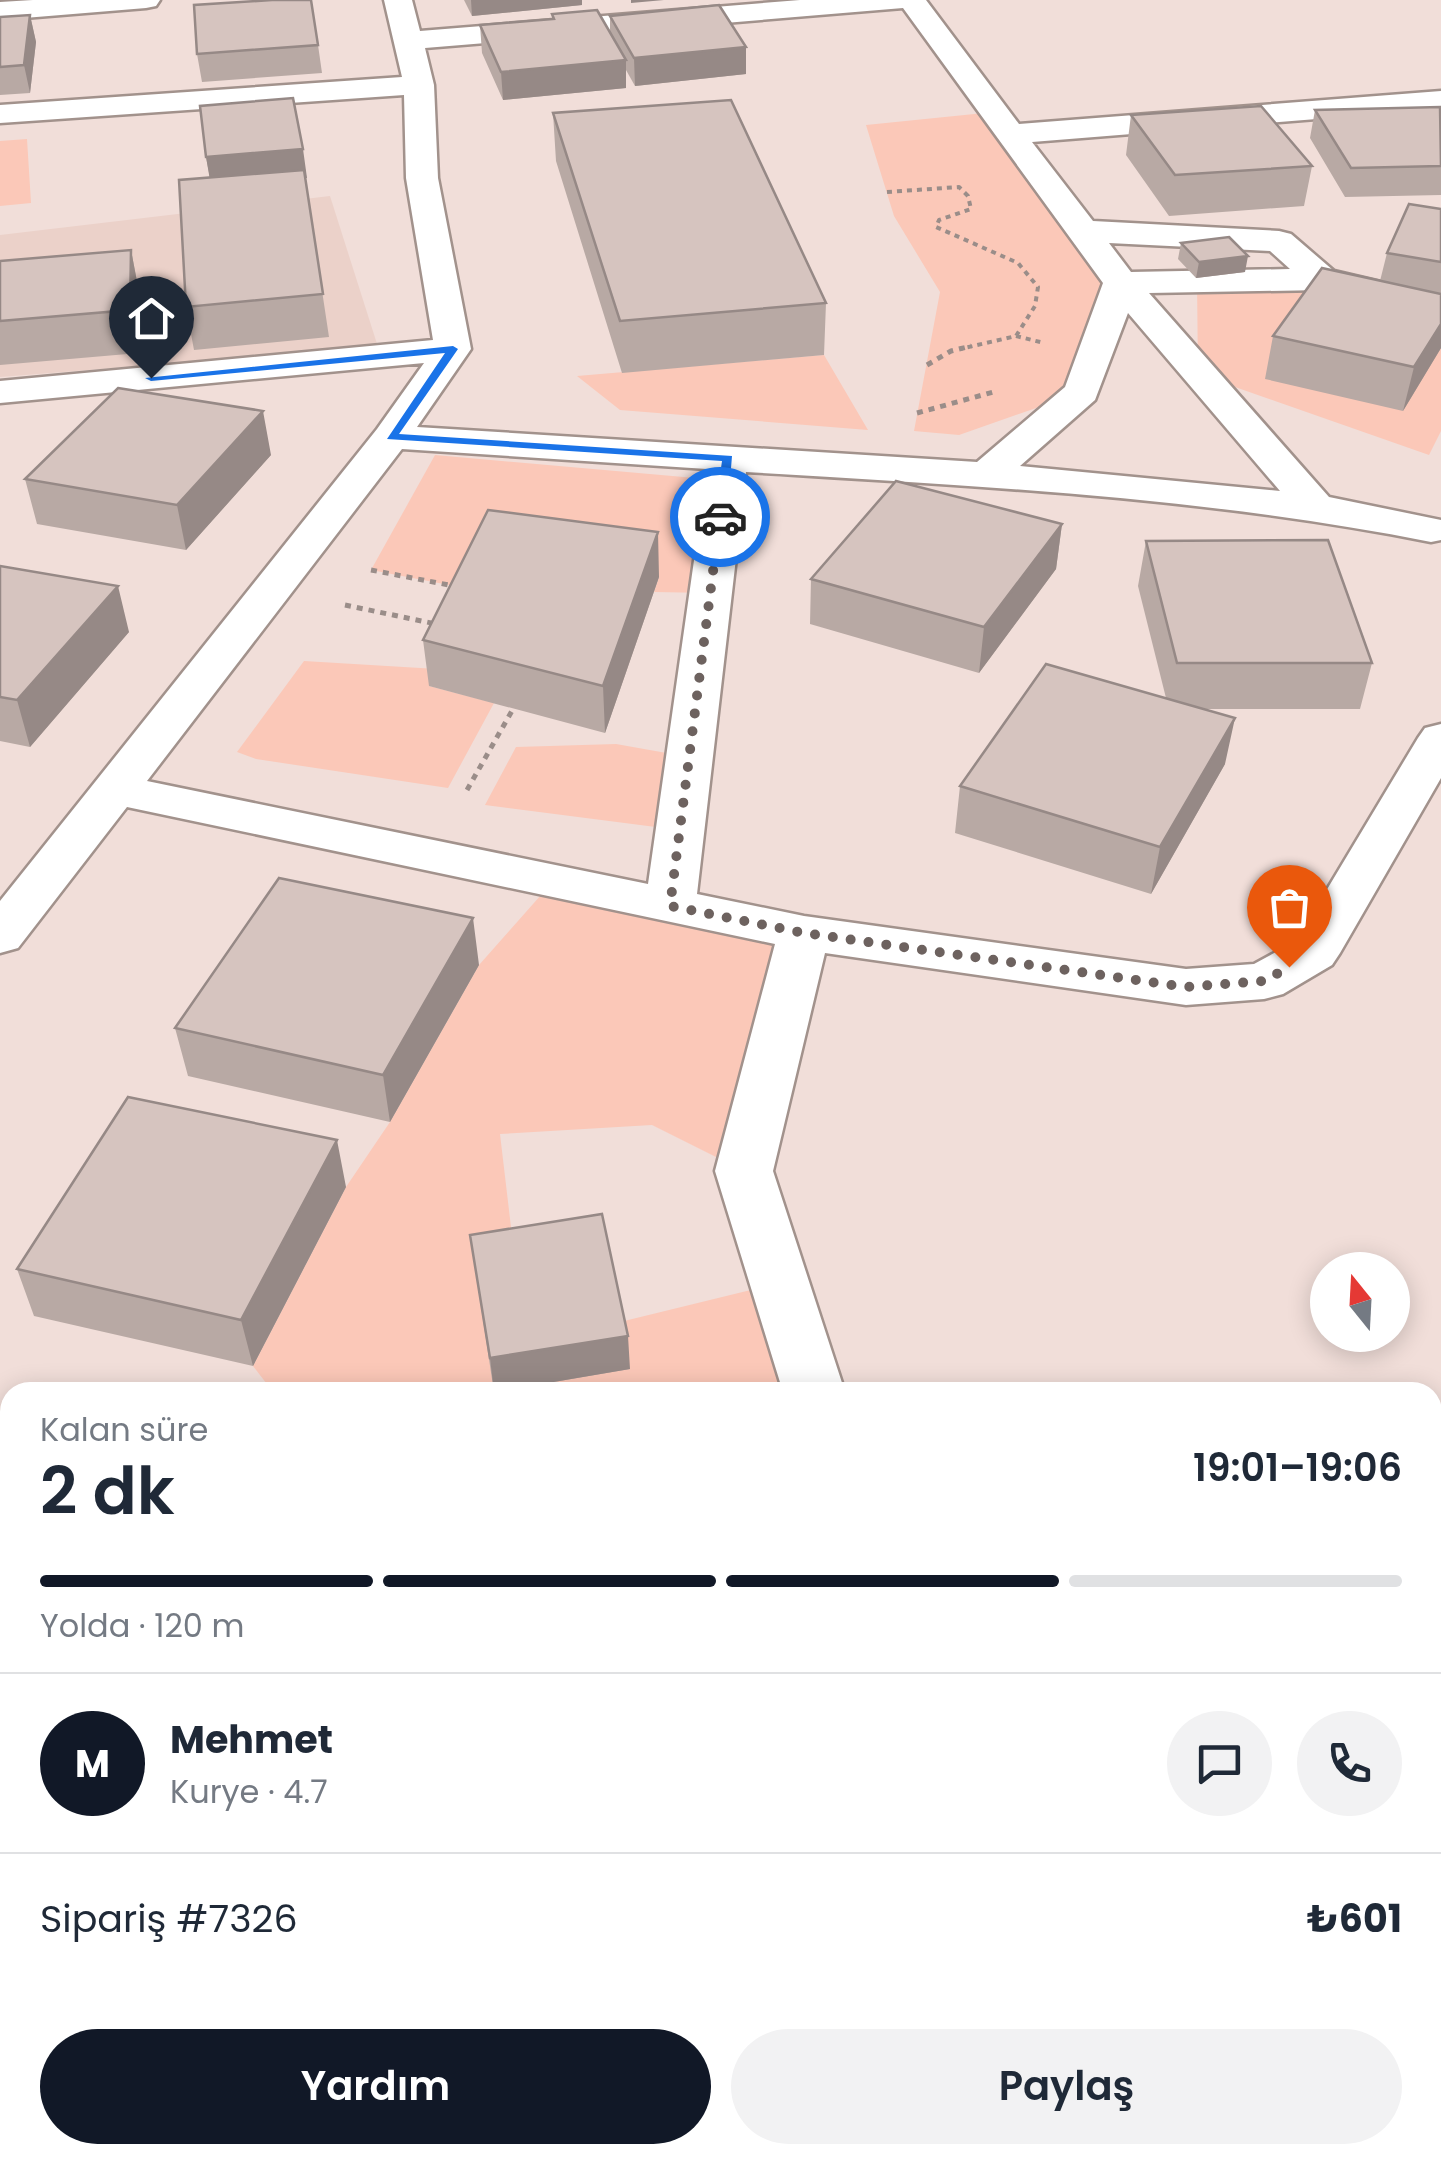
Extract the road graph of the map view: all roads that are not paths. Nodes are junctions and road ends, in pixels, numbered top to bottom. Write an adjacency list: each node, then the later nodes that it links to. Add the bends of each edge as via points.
1 (146, 0): 5 (street)
2 (398, 0): 6 (street)
3 (902, 0): 6 (street)
4 (910, 0): 10 (street)
5 (0, 11)
6 (406, 41): 7 (street)
7 (419, 84): 9 (street); 15 (street, via 422,178)
8 (1441, 100): 10 (street)
9 (0, 114)
10 (1010, 134): 11 (street)
11 (1082, 231): 12 (street, via 1278,241); 13 (street)
12 (1322, 278): 13 (street); 14 (street)
13 (1121, 283): 19 (street, via 1082,392); 20 (street)
14 (1441, 307)
15 (453, 349): 16 (street); 17 (street)
16 (0, 392)
17 (391, 436): 18 (street); 23 (street)
18 (728, 458): 19 (street); 24 (street)
19 (986, 475): 20 (street)
20 (1315, 507): 21 (street)
21 (1438, 525)
22 (1441, 738): 25 (street, via 1314,953 1264,981 1186,987)
23 (117, 790): 24 (street); 26 (street)
24 (670, 906): 25 (street)
25 (804, 933): 27 (street, via 744,1171)
26 (0, 936)
27 (811, 1382)

